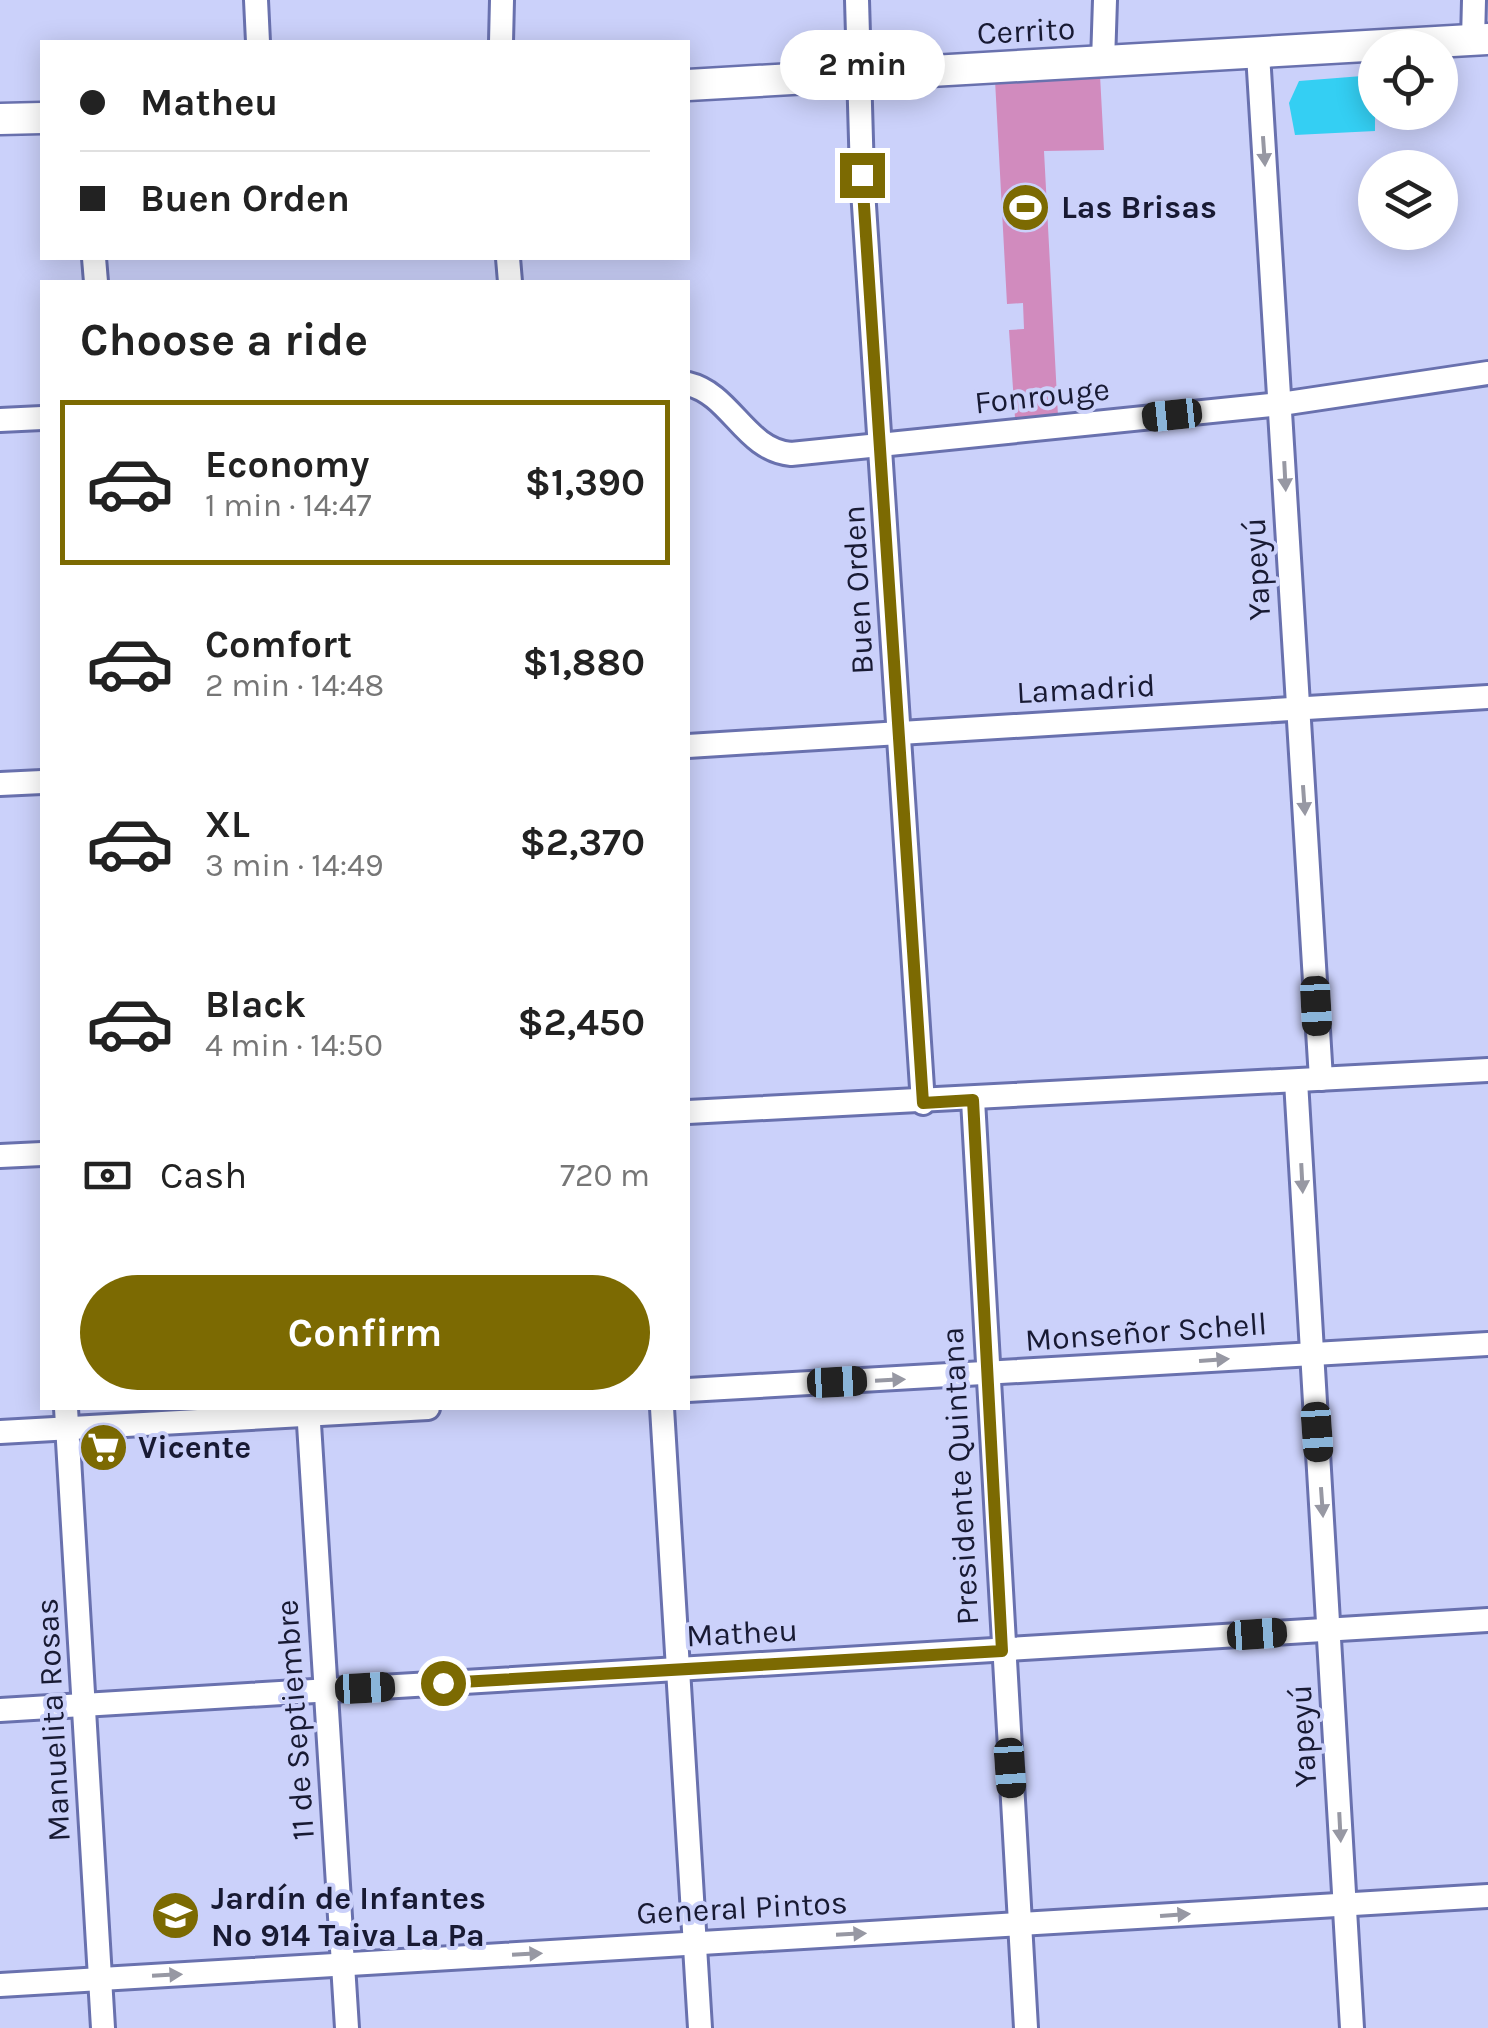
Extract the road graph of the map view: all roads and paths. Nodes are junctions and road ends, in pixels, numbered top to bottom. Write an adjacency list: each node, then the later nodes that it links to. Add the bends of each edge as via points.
1 (256, 0): 7 (street)
2 (502, 0): 8 (street)
3 (858, 0): 11 (street, Buen Orden)
4 (1105, 0): 10 (street)
5 (1474, 0): 6 (street)
6 (1481, 39): 9 (main road, Cerrito)
7 (258, 40)
8 (502, 40)
9 (1258, 54): 10 (main road, Cerrito); 17 (street, Yapeyú, one-way to 17)
10 (1104, 62): 11 (main road, Cerrito)
11 (858, 74): 12 (main road, Cerrito); 20 (street, Buen Orden)
12 (690, 85)
13 (40, 118): 14 (main road)
14 (0, 120)
15 (1488, 373): 17 (street, Fonrouge)
16 (690, 385): 20 (street, Fonrouge, via 703,388 775,453)
17 (1280, 404): 20 (street, Fonrouge); 22 (street, Yapeyú, one-way to 22)
18 (40, 418): 19 (street)
19 (0, 420)
20 (882, 446): 23 (street, Buen Orden)
21 (1488, 697): 22 (street, Lamadrid)
22 (1298, 710): 23 (street, Lamadrid); 28 (street, Yapeyú, one-way to 28)
23 (898, 732): 24 (street, Lamadrid); 31 (street, Buen Orden)
24 (690, 746)
25 (40, 782): 26 (street)
26 (0, 784)
27 (1488, 1070): 28 (street)
28 (1321, 1080): 29 (street)
29 (1296, 1081): 30 (street); 36 (street, Yapeyú, one-way to 36)
30 (973, 1100): 31 (street); 37 (street, Presidente Quintana)
31 (923, 1103): 32 (street)
32 (690, 1112)
33 (40, 1154): 34 (street)
34 (0, 1156)
35 (1488, 1344): 36 (street, Monseñor Schell)
36 (1312, 1354): 37 (street, Monseñor Schell, one-way to 36); 45 (street, Yapeyú, one-way to 45)
37 (986, 1374): 38 (street, Monseñor Schell, one-way to 37); 46 (street, Presidente Quintana)
38 (690, 1390)
39 (368, 1410): 41 (street)
40 (662, 1410): 47 (street)
41 (309, 1412): 42 (street); 48 (street, 11 de Septiembre)
42 (67, 1418): 43 (street); 49 (street, Manuelita Rosas)
43 (0, 1432)
44 (1488, 1620): 45 (street, Matheu)
45 (1330, 1630): 46 (street, Matheu); 52 (street, Yapeyú, one-way to 52)
46 (1002, 1651): 47 (street, Matheu); 53 (street, Presidente Quintana)
47 (678, 1669): 48 (street, Matheu); 54 (street)
48 (326, 1690): 49 (street, Matheu); 55 (street, 11 de Septiembre)
49 (86, 1704): 50 (street, Matheu); 56 (street, Manuelita Rosas)
50 (0, 1710)
51 (1488, 1896): 52 (street, General Pintos)
52 (1344, 1904): 53 (street, General Pintos, one-way to 52); 62 (street, Yapeyú)
53 (1020, 1924): 54 (street, General Pintos, one-way to 53); 61 (street, Presidente Quintana)
54 (695, 1944): 55 (street, General Pintos, one-way to 54); 60 (street)
55 (342, 1964): 56 (street, General Pintos, one-way to 55); 59 (street, 11 de Septiembre)
56 (100, 1978): 57 (street, General Pintos); 58 (street, Manuelita Rosas)
57 (0, 1984)
58 (103, 2028)
59 (346, 2028)
60 (700, 2028)
61 (1026, 2028)
62 (1352, 2028)

